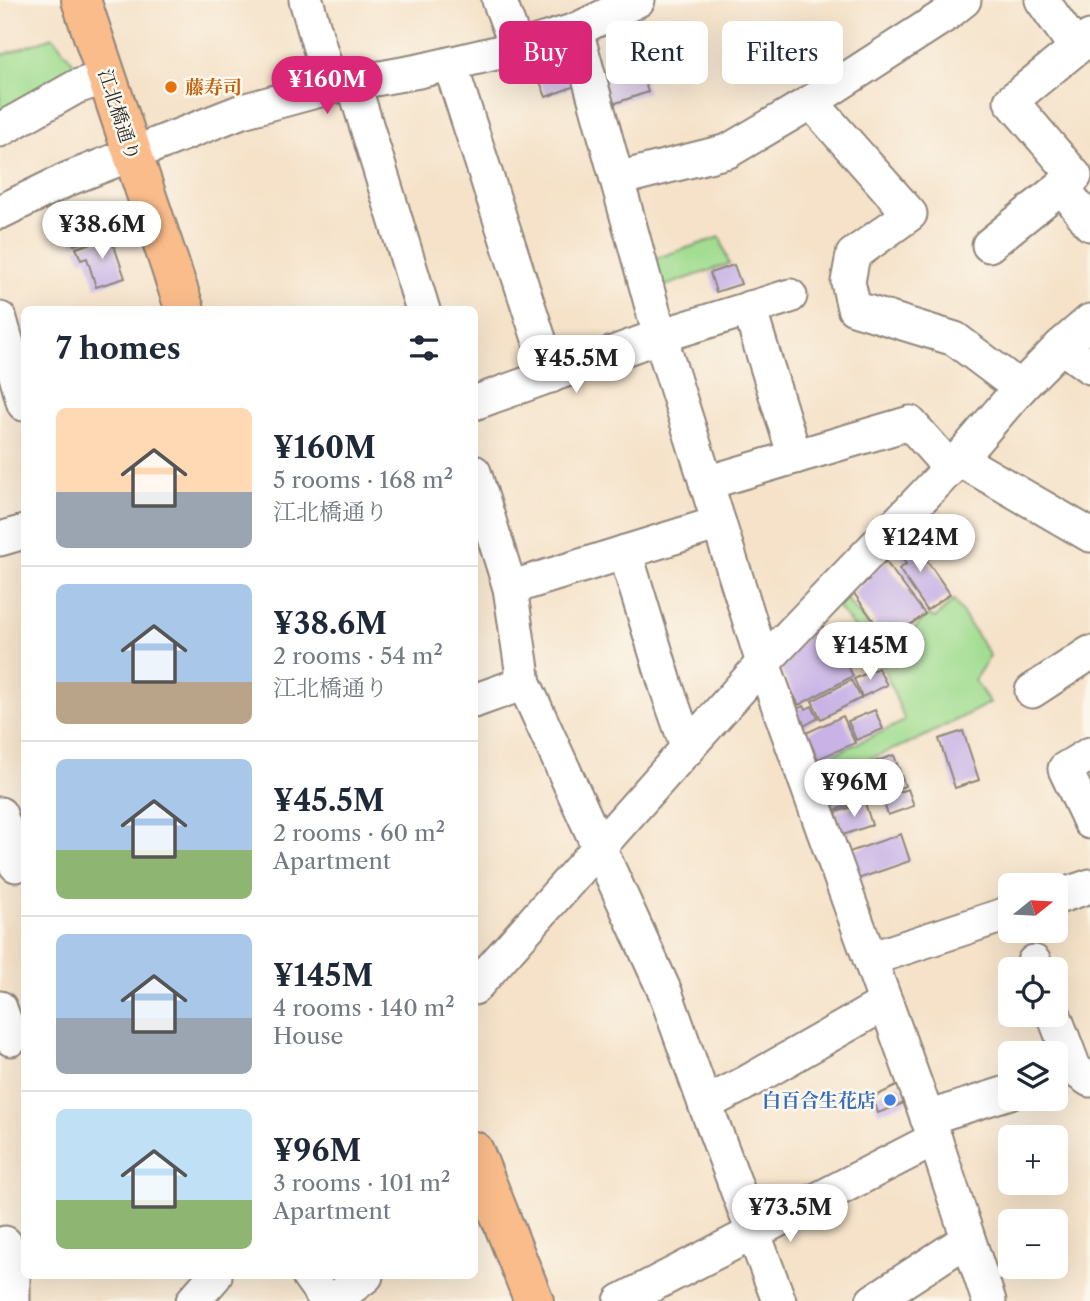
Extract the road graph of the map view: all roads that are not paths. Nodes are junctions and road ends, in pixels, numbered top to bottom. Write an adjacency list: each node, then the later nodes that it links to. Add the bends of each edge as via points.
1 (81, 0): 12 (main road, 江北橋通り)
2 (306, 0): 13 (street)
3 (499, 0): 7 (street)
4 (638, 0): 8 (street)
5 (964, 0): 15 (street)
6 (1042, 0): 9 (street)
7 (507, 21)
8 (592, 22)
9 (1083, 43): 19 (street, via 1011,101 1075,176)
10 (499, 52): 11 (street)
11 (450, 64): 13 (street); 32 (street)
12 (106, 77): 16 (street, via 76,87); 17 (main road, 江北橋通り)
13 (342, 84): 17 (street, via 242,111); 25 (street)
14 (591, 84): 18 (street)
15 (811, 102): 18 (street, via 728,151); 33 (street, via 910,214 853,256 848,282 854,308 955,339)
16 (0, 130)
17 (132, 154): 20 (street); 24 (main road, 江北橋通り)
18 (617, 179): 29 (street)
19 (1062, 186): 21 (street); 22 (street)
20 (0, 212)
21 (1090, 224)
22 (989, 245)
23 (790, 296): 26 (street)
24 (184, 306)
25 (422, 306)
26 (749, 308): 29 (street); 36 (street)
27 (0, 319): 34 (street)
28 (1090, 321): 30 (street)
29 (660, 337): 32 (street); 38 (street)
30 (1061, 346): 31 (street); 33 (street)
31 (1090, 367)
32 (551, 376): 35 (street)
33 (1020, 388): 37 (street)
34 (21, 393)
35 (478, 402)
36 (795, 457): 37 (street, via 910,423); 38 (street)
37 (954, 463): 42 (street); 47 (street)
38 (706, 483): 40 (street)
39 (478, 485): 45 (street)
40 (719, 523): 44 (street); 47 (street)
41 (21, 533): 43 (street)
42 (1090, 536)
43 (0, 539)
44 (625, 552): 45 (street); 51 (street)
45 (510, 588): 48 (street)
46 (1090, 653): 49 (street)
47 (763, 663): 51 (street); 60 (street)
48 (524, 683): 50 (street); 55 (street)
49 (1032, 691)
50 (478, 700)
51 (688, 749): 55 (street)
52 (1090, 754): 54 (street, via 1065,769)
53 (0, 814): 56 (street)
54 (1090, 821)
55 (600, 848): 61 (street); 68 (street, via 665,992)
56 (13, 866)
57 (1090, 886): 58 (street)
58 (1068, 894)
59 (998, 917): 60 (street)
60 (870, 959): 62 (street)
61 (478, 984)
62 (886, 1003): 68 (street); 69 (street)
63 (0, 1008): 65 (street)
64 (1058, 1027): 66 (street)
65 (12, 1039)
66 (1074, 1076)
67 (998, 1097): 69 (street)
68 (705, 1104): 72 (street)
69 (931, 1129): 72 (street); 73 (street)
70 (478, 1171): 71 (main road)
71 (483, 1196): 80 (main road)
72 (753, 1232): 81 (street); 82 (street)
73 (968, 1239): 83 (street); 84 (street)
74 (10, 1242): 77 (street)
75 (311, 1279): 78 (street)
76 (362, 1279): 79 (street)
77 (13, 1301)
78 (327, 1301)
79 (333, 1301)
80 (534, 1301)
81 (621, 1301)
82 (779, 1301)
83 (873, 1301)
84 (989, 1301)

